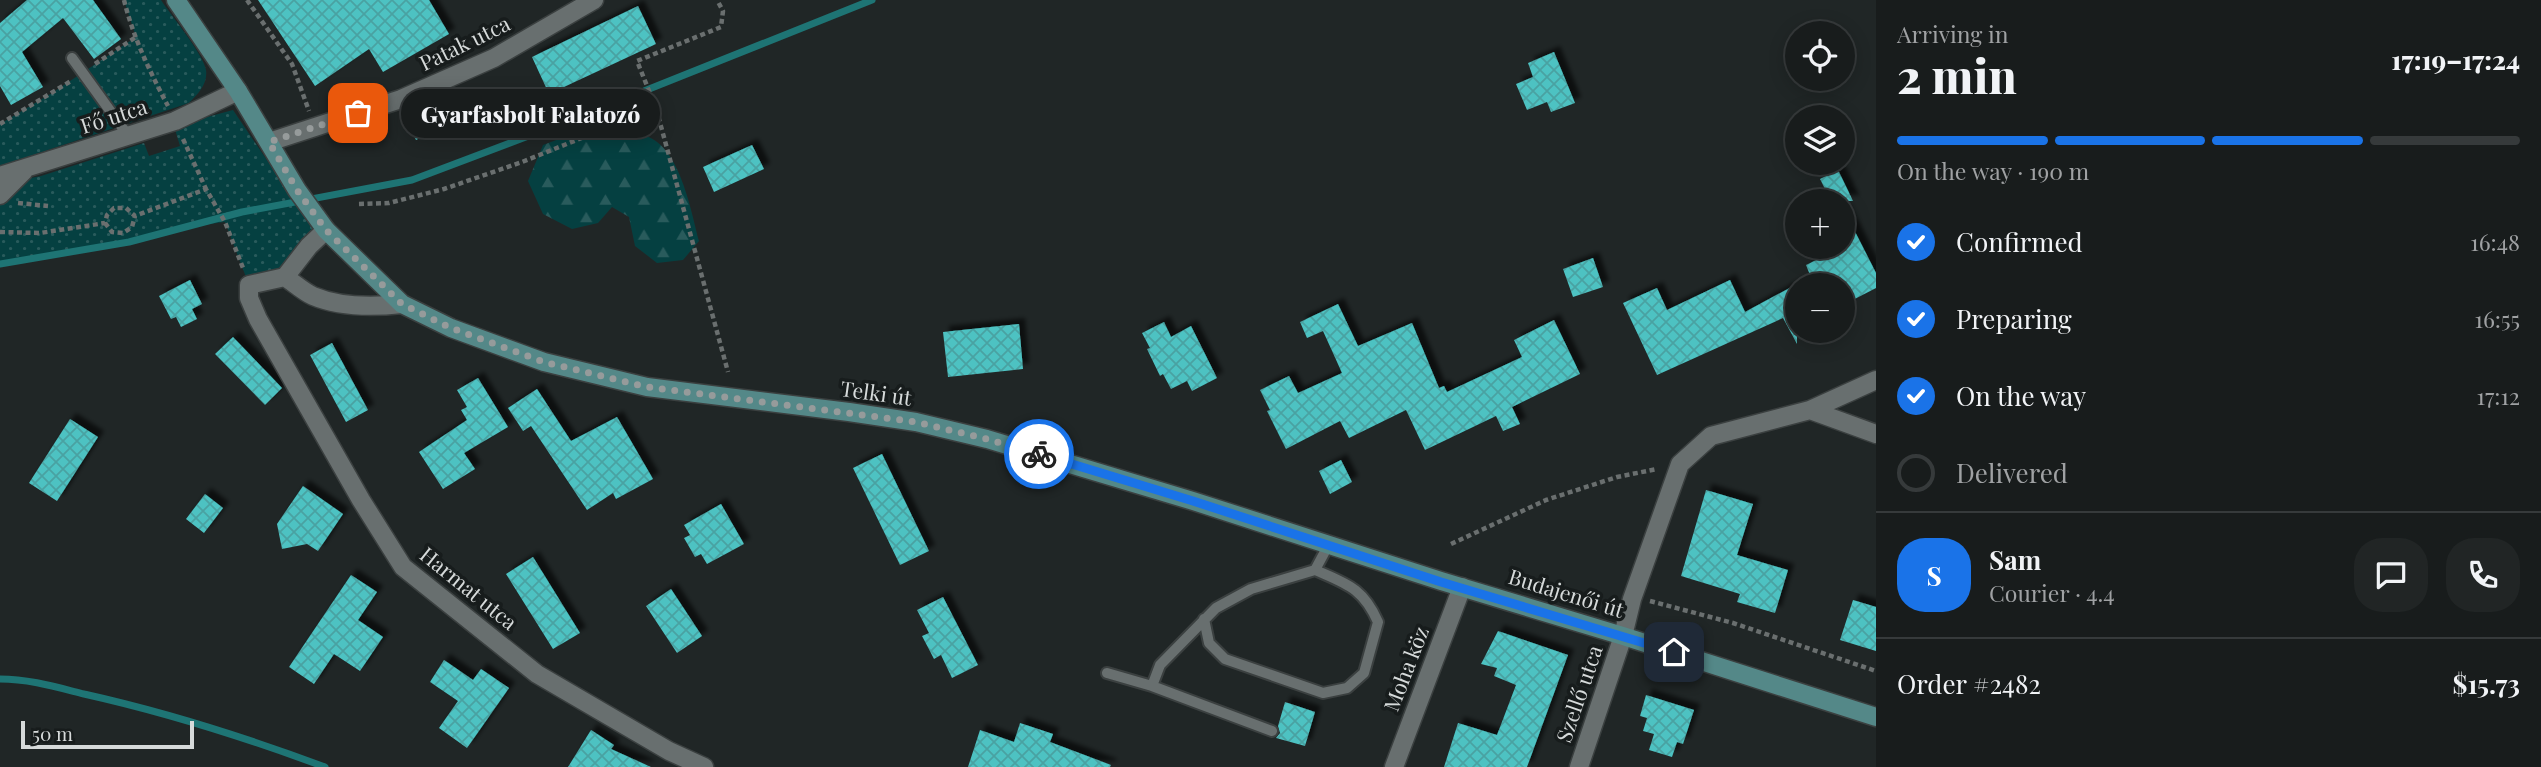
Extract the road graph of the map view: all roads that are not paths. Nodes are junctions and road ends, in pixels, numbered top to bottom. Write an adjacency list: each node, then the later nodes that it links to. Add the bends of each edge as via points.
1 (176, 0): 4 (main road, Telki út)
2 (594, 0): 6 (street, Patak utca, via 494,58 401,99)
3 (72, 58): 5 (lane)
4 (238, 91): 5 (street, Fő utca); 6 (main road, Telki út)
5 (129, 137): 7 (street, Fő utca)
6 (269, 142): 10 (main road, Telki út)
7 (27, 168): 8 (street, Fő utca); 9 (street)
8 (0, 176)
9 (5, 199)
10 (326, 230): 11 (street); 12 (main road, Telki út)
11 (285, 277): 12 (street, via 312,296 379,306); 26 (street, Harmat utca, via 249,285 249,298 403,567 537,674)
12 (402, 304): 16 (main road, Telki út, via 451,328 544,362 647,387 916,422)
13 (1876, 380): 14 (street)
14 (1810, 410): 15 (street); 21 (street, Szellő utca, via 1711,436 1680,464)
15 (1876, 433)
16 (1329, 544): 17 (lane); 18 (main road, Telki út)
17 (1315, 570): 20 (lane, via 1251,589); 20 (lane, via 1354,587 1370,603 1378,622 1364,673 1348,688 1323,693 1225,659 1209,643)
18 (1441, 582): 19 (main road, Budajenői út)
19 (1462, 587): 21 (main road, Budajenői út); 27 (street, Moha köz)
20 (1204, 620): 23 (lane, via 1160,665)
21 (1623, 636): 24 (main road, Budajenői út); 28 (street, Szellő utca)
22 (1107, 673): 23 (lane)
23 (1152, 686): 25 (lane)
24 (1876, 717)
25 (1272, 731)
26 (704, 767)
27 (1394, 767)
28 (1579, 767)

